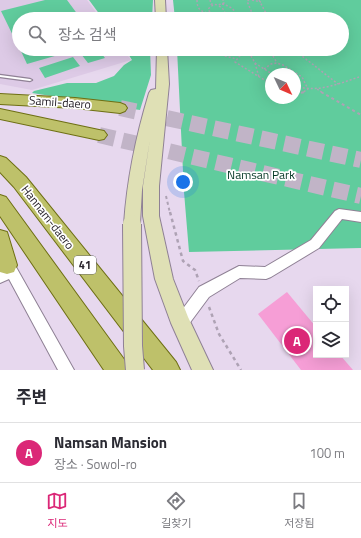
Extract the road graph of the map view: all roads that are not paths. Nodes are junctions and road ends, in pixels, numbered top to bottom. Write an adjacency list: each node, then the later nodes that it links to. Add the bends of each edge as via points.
1 (160, 0): 2 (main road)
2 (161, 12)
3 (161, 56): 19 (main road, bridge, via 134,190 132,224)
4 (162, 56): 16 (main road, via 163,84 151,186 151,216 164,279)
5 (0, 76): 6 (lane)
6 (30, 80)
7 (6, 97): 8 (main road, Samil-daero)
8 (120, 108)
9 (6, 115): 10 (main road, Samil-daero)
10 (99, 135)
11 (2, 161): 20 (main road, Hannam-daero / 41)
12 (0, 202): 18 (main road)
13 (361, 217): 16 (street, via 339,214 315,244 266,273 238,272 204,292)
14 (0, 238): 15 (main road)
15 (4, 267): 17 (street)
16 (181, 323): 21 (main road)
17 (66, 370)
18 (118, 370)
19 (135, 370)
20 (168, 370)
21 (204, 370)

